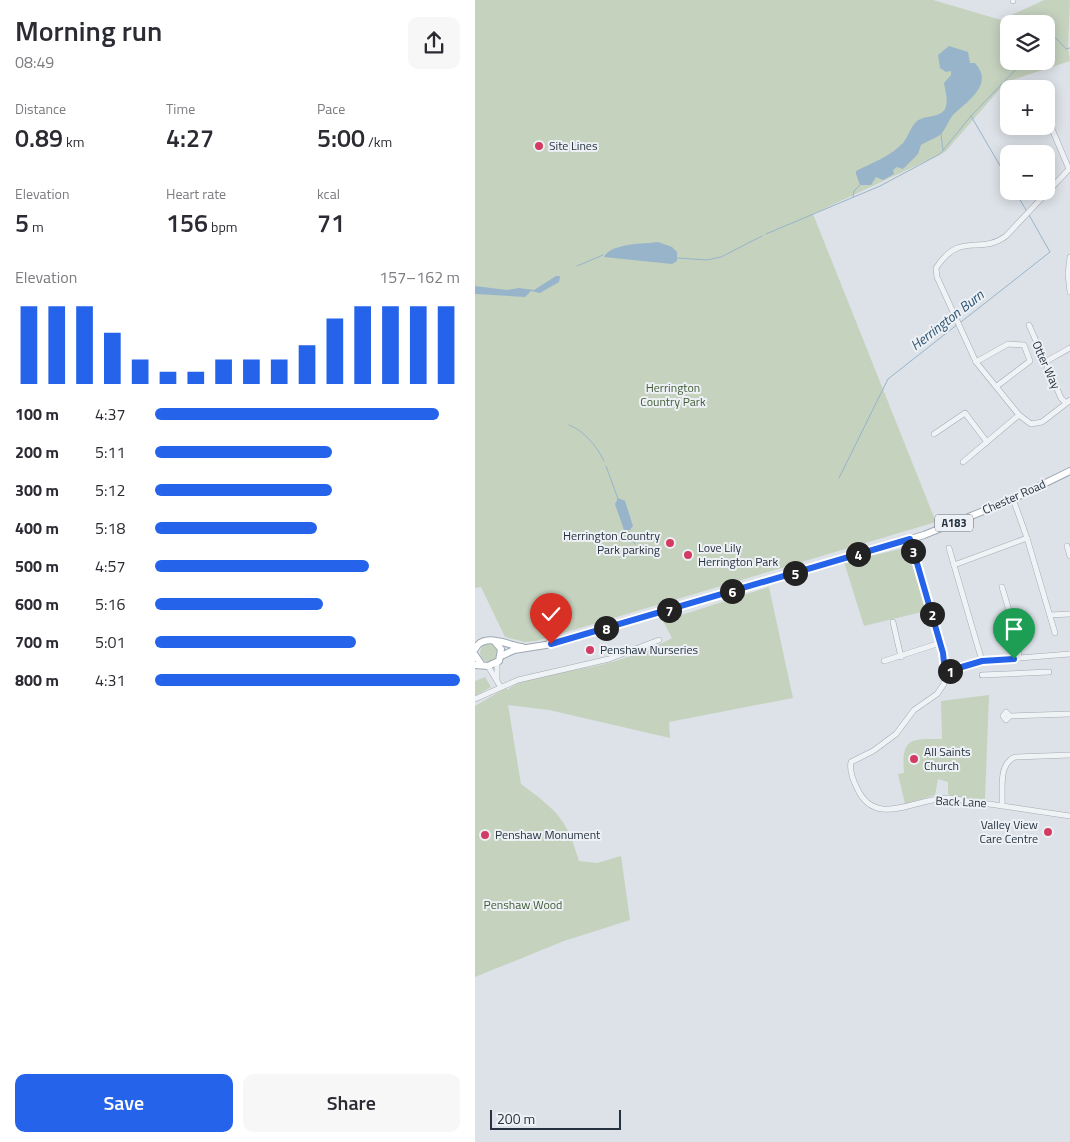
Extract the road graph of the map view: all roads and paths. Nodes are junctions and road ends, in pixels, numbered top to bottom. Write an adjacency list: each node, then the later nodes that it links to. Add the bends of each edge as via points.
1 (1055, 135): 2 (street)
2 (1070, 169): 7 (street, via 1006,236 997,242 955,248 943,257 936,268 937,277)
3 (1070, 257): 4 (street)
4 (1070, 292)
5 (1029, 326): 8 (street, Otter Way)
6 (1070, 348): 8 (street)
7 (976, 362): 9 (street); 9 (street, via 1008,344 1024,345 1030,361)
8 (1045, 362): 10 (street, Otter Way, via 1061,398)
9 (997, 386): 11 (street)
10 (1068, 402): 11 (street, via 1042,422 1031,424)
11 (1019, 415): 13 (street)
12 (934, 434): 13 (street, via 965,413)
13 (987, 442): 14 (street)
14 (963, 462)
15 (1070, 471): 16 (main road, Chester Road / A183)
16 (1013, 499): 17 (street); 18 (main road, Chester Road / A183)
17 (1027, 538): 22 (street); 25 (street)
18 (910, 539): 30 (street); 31 (main road, Chester Road / A183, via 551,644)
19 (1067, 546): 21 (street)
20 (949, 548): 22 (street)
21 (1070, 556)
22 (954, 565): 39 (street)
23 (1002, 587): 36 (street, via 1017,637)
24 (1070, 614): 25 (street)
25 (1050, 615): 27 (street)
26 (893, 622): 35 (street)
27 (1055, 633)
28 (659, 640): 46 (street, via 624,655)
29 (495, 642): 31 (main road, Chester Road / A183); 32 (main road, via 485,640); 37 (main road, via 501,649)
30 (940, 643): 35 (street); 42 (street)
31 (525, 648): 37 (main road, Chester Road / A183)
32 (475, 649)
33 (1070, 654): 36 (street)
34 (475, 655): 40 (main road)
35 (901, 657): 38 (street)
36 (1017, 658): 39 (street)
37 (499, 659): 41 (main road, Chester Road); 45 (street)
38 (884, 661)
39 (982, 661): 42 (street)
40 (478, 664): 41 (main road)
41 (488, 666): 45 (street)
42 (945, 672): 51 (street, Back Lane, via 941,690 918,706 897,734 853,760 850,766 860,796 873,808 894,809 937,798)
43 (1049, 672): 44 (street)
44 (982, 676)
45 (497, 680): 46 (street)
46 (499, 686): 47 (street)
47 (475, 699)
48 (1070, 714): 49 (street)
49 (1011, 716)
50 (1070, 755): 51 (street, via 1009,759 1004,766)
51 (1003, 805): 52 (street, Back Lane)
52 (1070, 816)

